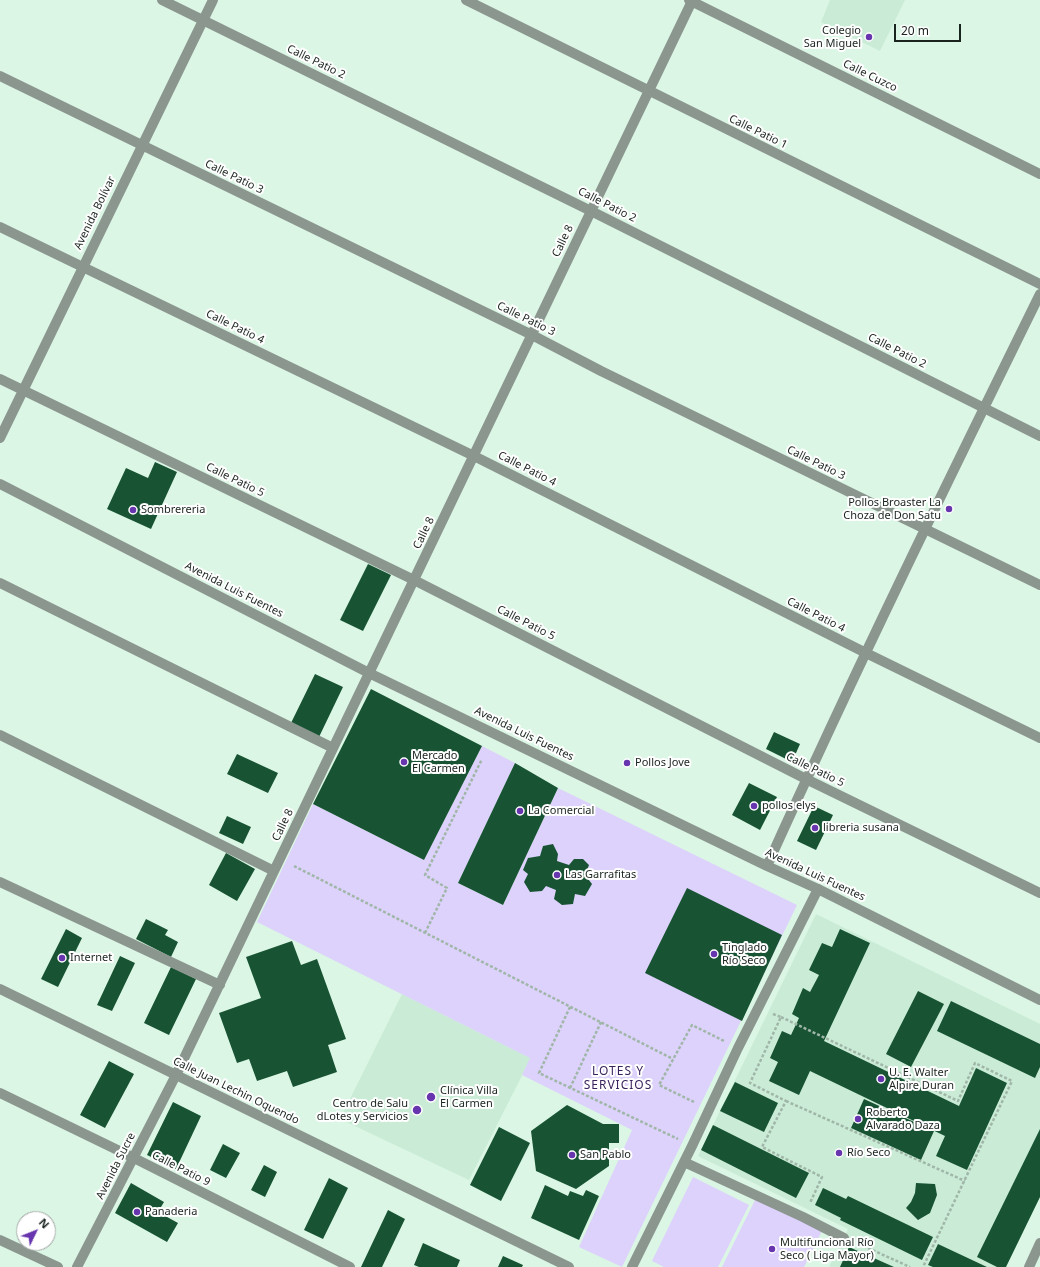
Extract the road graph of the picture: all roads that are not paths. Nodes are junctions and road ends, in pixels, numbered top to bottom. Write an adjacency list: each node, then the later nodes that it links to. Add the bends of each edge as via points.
1 (162, 0): 5 (street, Calle Patio 2)
2 (213, 0): 5 (street, Avenida Bolívar)
3 (466, 0): 7 (street, Calle Patio 1)
4 (690, 1): 7 (street, Calle 8); 9 (street, Calle Cuzco)
5 (203, 20): 8 (street, Avenida Bolívar); 10 (street, Calle Patio 2)
6 (0, 76): 8 (street, Calle Patio 3)
7 (649, 91): 10 (street, Calle 8); 13 (street, Calle Patio 1)
8 (142, 145): 12 (street, Avenida Bolívar); 15 (street, Calle Patio 3)
9 (1040, 174)
10 (591, 210): 15 (street, Calle 8); 18 (street, Calle Patio 2)
11 (0, 227): 12 (street, Calle Patio 4)
12 (83, 267): 17 (street, Avenida Bolívar); 21 (street, Calle Patio 4)
13 (1040, 284)
14 (1040, 294): 18 (street)
15 (532, 335): 21 (street, Calle 8); 23 (street, Calle Patio 3)
16 (0, 379): 17 (street, Calle Patio 5)
17 (23, 391): 20 (street, Avenida Bolívar); 24 (street, Calle Patio 5)
18 (984, 408): 19 (street, Calle Patio 2); 23 (street)
19 (1040, 436)
20 (0, 438)
21 (474, 456): 24 (street, Calle 8); 27 (street, Calle Patio 4)
22 (0, 484): 28 (street, Avenida Luis Fuentes)
23 (925, 529): 26 (street, Calle Patio 3); 27 (street)
24 (414, 580): 28 (street, Calle 8); 32 (street, Calle Patio 5)
25 (0, 583): 31 (street)
26 (1040, 585)
27 (866, 653): 30 (street, Calle Patio 4); 32 (street)
28 (369, 673): 31 (street, Calle 8); 33 (street, Avenida Luis Fuentes)
29 (0, 735): 34 (street)
30 (1040, 738)
31 (333, 748): 34 (street, Calle 8)
32 (806, 779): 33 (street); 37 (street, Calle Patio 5)
33 (767, 866): 36 (street, Avenida Luis Fuentes)
34 (274, 871): 38 (street, Calle 8)
35 (0, 882): 38 (street)
36 (818, 889): 40 (street, Avenida Luis Fuentes); 44 (street)
37 (1040, 893)
38 (220, 985): 41 (street, Calle 8)
39 (0, 989): 41 (street, Calle Juan Lechin Oquendo)
40 (1040, 1000)
41 (176, 1075): 43 (street, Avenida Sucre); 48 (street, Calle Juan Lechin Oquendo)
42 (0, 1093): 43 (street, Calle Patio 9)
43 (134, 1158): 50 (street, Avenida Sucre); 51 (street, Calle Patio 9)
44 (684, 1162): 45 (street); 52 (street)
45 (844, 1238)
46 (0, 1240): 49 (street)
47 (1040, 1243): 53 (street)
48 (565, 1266)
49 (58, 1267)
50 (77, 1267)
51 (350, 1267)
52 (632, 1267)
53 (1029, 1267)

